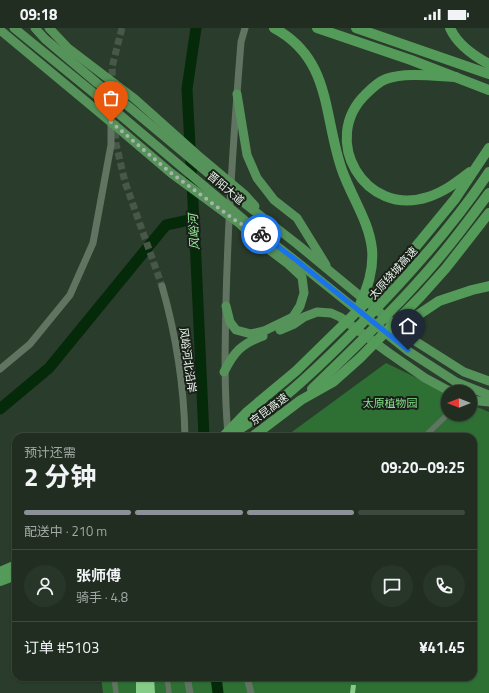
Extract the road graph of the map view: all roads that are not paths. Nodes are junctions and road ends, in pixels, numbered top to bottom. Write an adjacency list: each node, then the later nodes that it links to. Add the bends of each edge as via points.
1 (14, 28): 22 (highway, 晋阳大道, via 118,113)
2 (35, 28): 20 (highway, 晋阳大道, via 97,83)
3 (49, 28): 20 (highway, via 68,48 135,99)
4 (245, 28): 14 (street, via 241,42)
5 (274, 28): 26 (highway, via 304,52 319,77 341,166 369,235 373,261)
6 (317, 28): 12 (highway)
7 (356, 28): 11 (highway)
8 (450, 28): 10 (highway, via 464,46)
9 (0, 30): 15 (highway)
10 (489, 64)
11 (489, 74)
12 (456, 77): 13 (highway); 17 (highway, via 403,76 386,79 374,86 353,111 348,125 349,157 356,172 367,185 392,199 410,200 427,197 443,191)
13 (489, 90)
14 (237, 94): 23 (highway, via 247,155 257,178 274,200 297,218); 27 (street)
15 (114, 125): 22 (highway, via 171,173); 29 (street, via 93,243 70,295 30,344)
16 (489, 148): 17 (highway)
17 (475, 169): 26 (highway, via 435,225)
18 (489, 172): 41 (highway, 太原绕城高速, via 431,249 343,343 274,404)
19 (489, 193): 34 (highway, via 440,256 390,312)
20 (242, 197): 23 (highway, 晋阳大道)
21 (489, 213): 28 (highway)
22 (238, 219): 27 (highway, via 255,239 302,277 304,293 293,317 264,331 251,334 236,330 230,322); 33 (highway, 晋阳大道, via 296,260 408,350 456,382)
23 (331, 273): 31 (highway, 晋阳大道, via 412,340 464,372)
24 (162, 286): 38 (street, 风峪河北沿岸, via 172,321 179,363)
25 (489, 286): 28 (highway, via 439,301 415,317)
26 (369, 295): 39 (highway, via 359,309 296,371 247,412)
27 (226, 306): 30 (street)
28 (400, 321): 34 (highway, via 333,382)
29 (0, 370)
30 (224, 372): 32 (highway, via 231,358 243,345 317,312 340,317 419,374); 40 (street)
31 (489, 381)
32 (441, 386)
33 (489, 395)
34 (301, 400): 42 (highway, 京昆高速)
35 (477, 401): 36 (highway)
36 (489, 402)
37 (441, 421): 43 (street)
38 (185, 433)
39 (227, 433)
40 (228, 433)
41 (234, 433)
42 (257, 433)
43 (428, 433)
44 (12, 567): 45 (highway)
45 (0, 572)
46 (12, 576): 47 (highway)
47 (0, 582)
48 (114, 681): 52 (street)
49 (167, 681): 53 (street)
50 (188, 681): 54 (street)
51 (248, 681): 55 (street)
52 (116, 693)
53 (168, 693)
54 (190, 693)
55 (251, 693)

